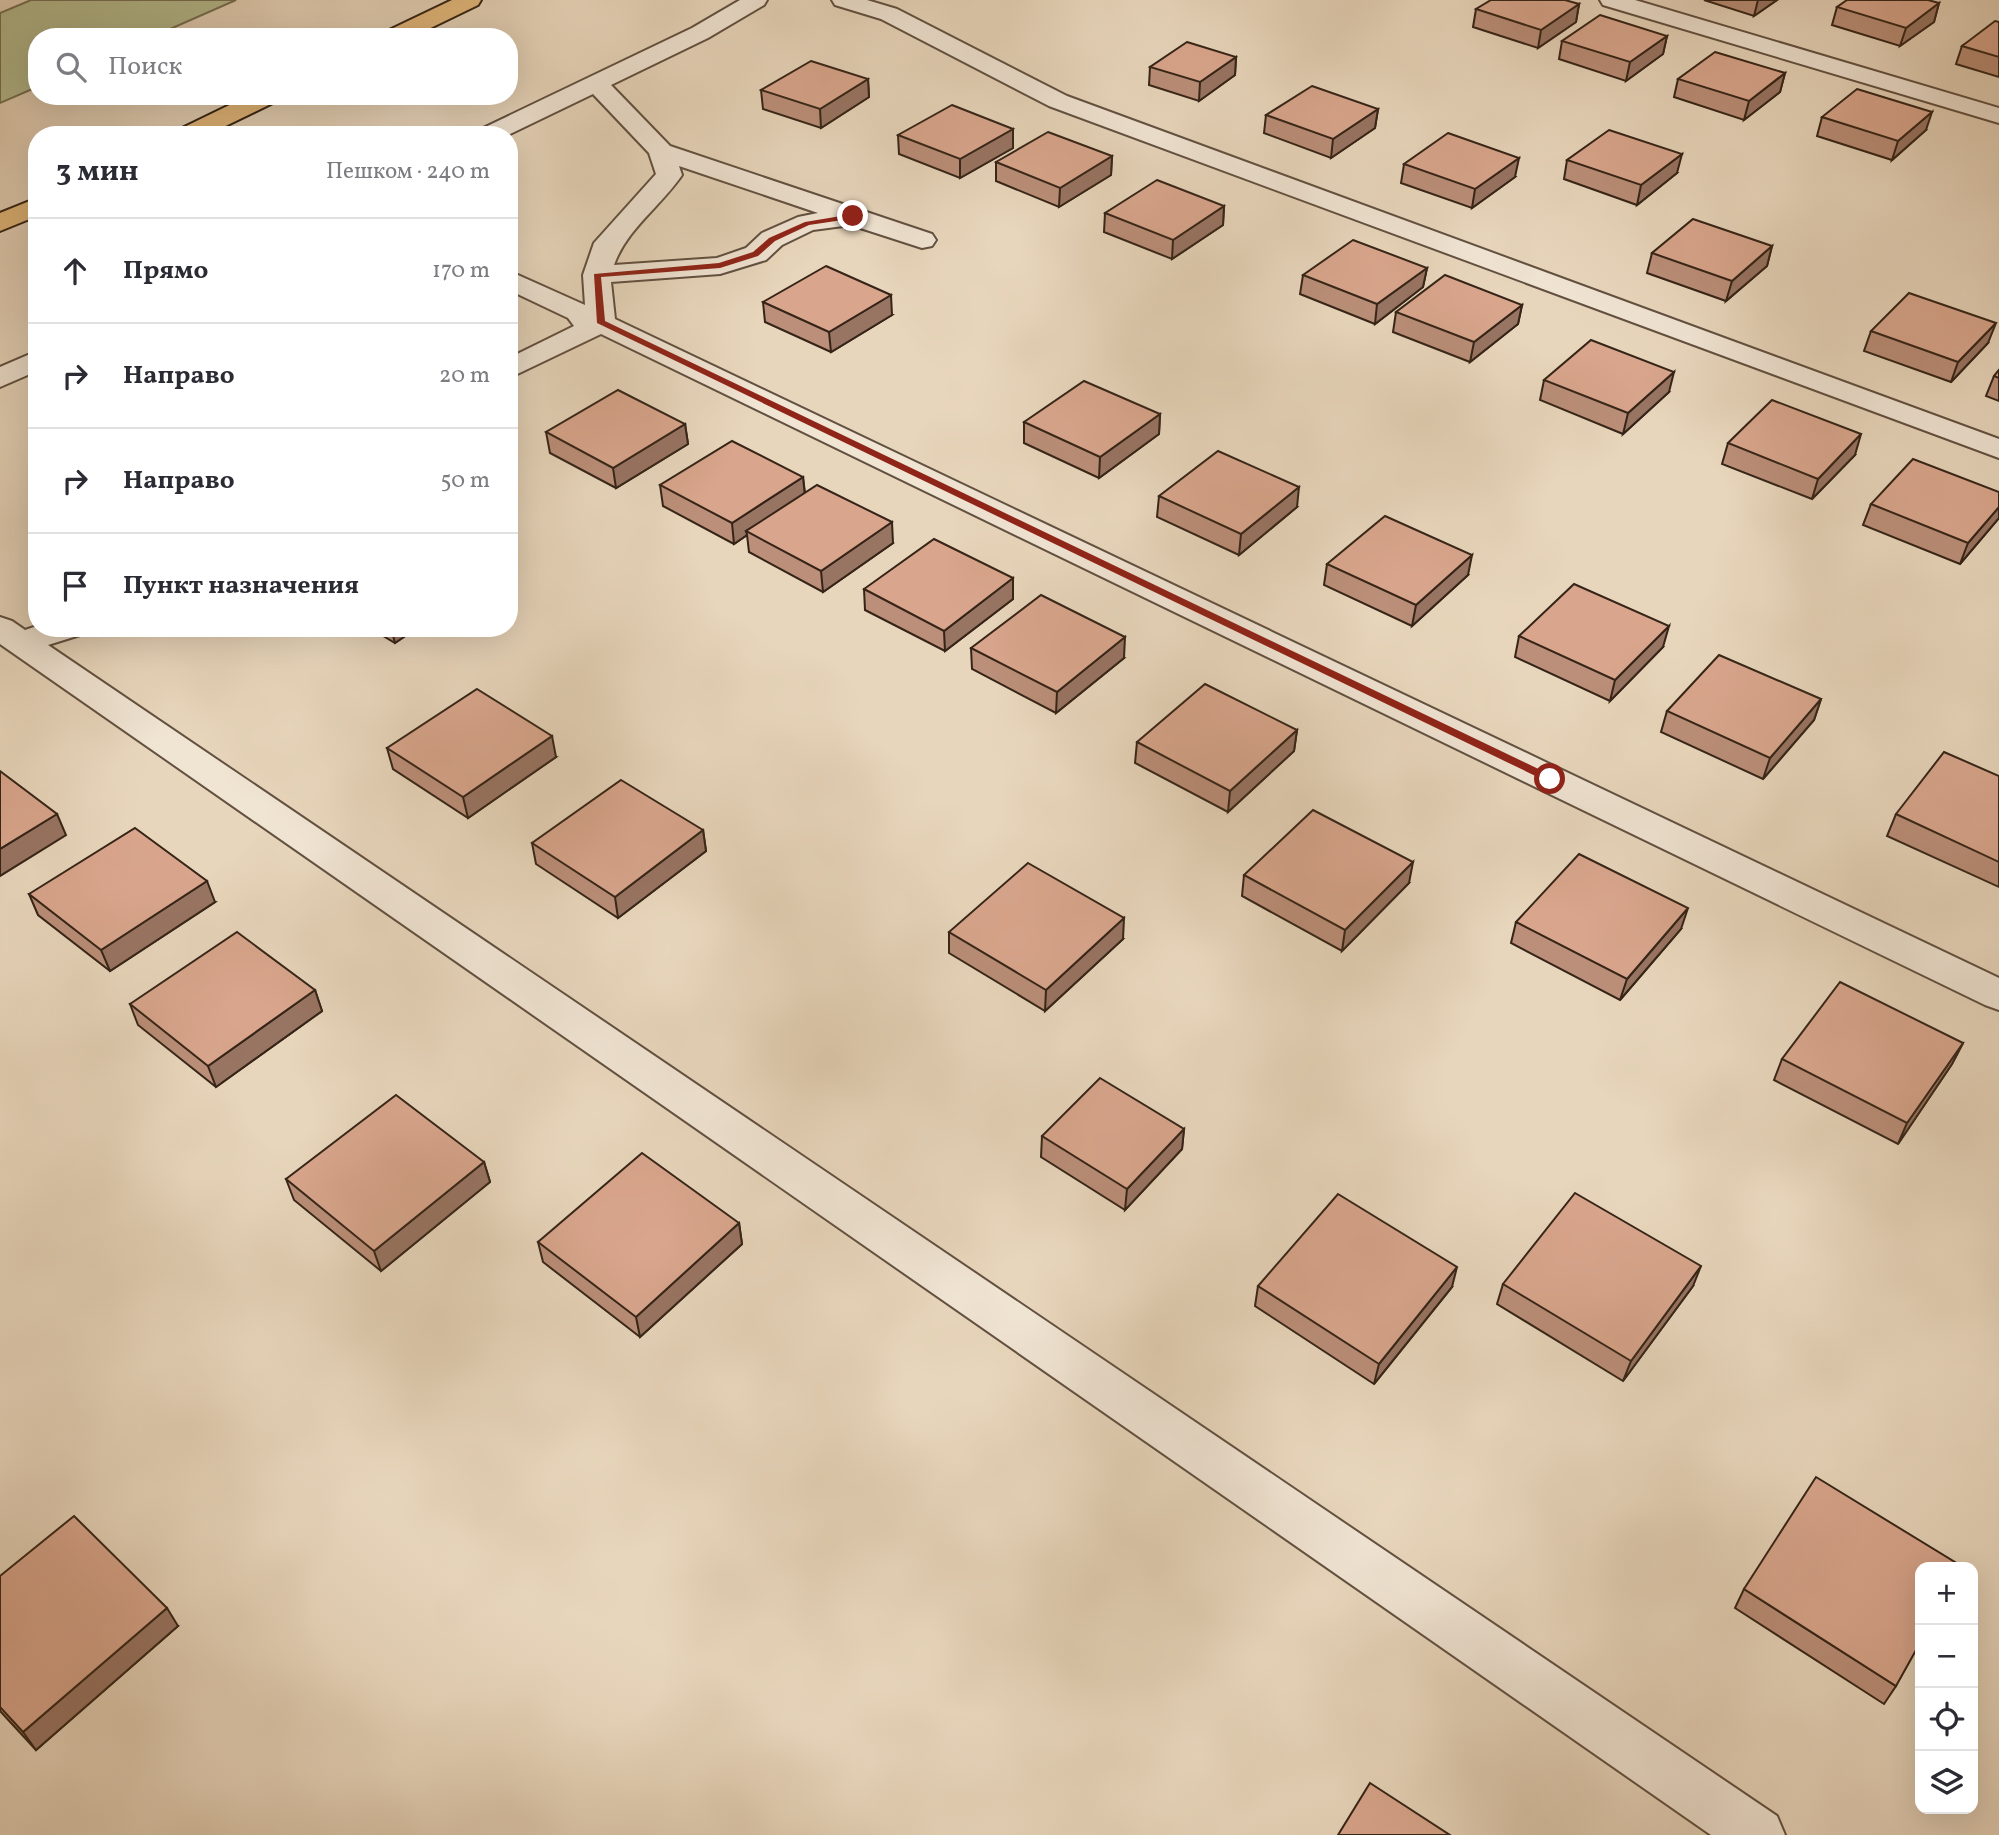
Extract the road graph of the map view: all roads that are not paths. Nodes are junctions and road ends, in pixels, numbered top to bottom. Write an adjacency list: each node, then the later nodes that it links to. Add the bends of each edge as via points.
1 (470, 0): 5 (main road)
2 (756, 0): 6 (street, via 701,33)
3 (843, 0): 23 (street, via 889,13 1058,101)
4 (1611, 0): 8 (street)
5 (412, 28)
6 (596, 83): 10 (street); 11 (street)
7 (249, 105): 9 (main road)
8 (1999, 116)
9 (206, 126)
10 (507, 126)
11 (661, 151): 13 (street); 16 (street, via 669,175 608,243)
12 (28, 210): 14 (main road)
13 (853, 216): 15 (street); 16 (street, via 807,223 772,239 756,254 720,266)
14 (0, 223)
15 (922, 240)
16 (597, 275): 19 (street)
17 (518, 283): 19 (street)
18 (518, 307): 19 (street)
19 (601, 323): 21 (street); 25 (street)
20 (28, 364): 22 (street)
21 (518, 364)
22 (0, 378)
23 (1999, 449)
24 (11, 635): 26 (street)
25 (1999, 995)
26 (1758, 1835)

